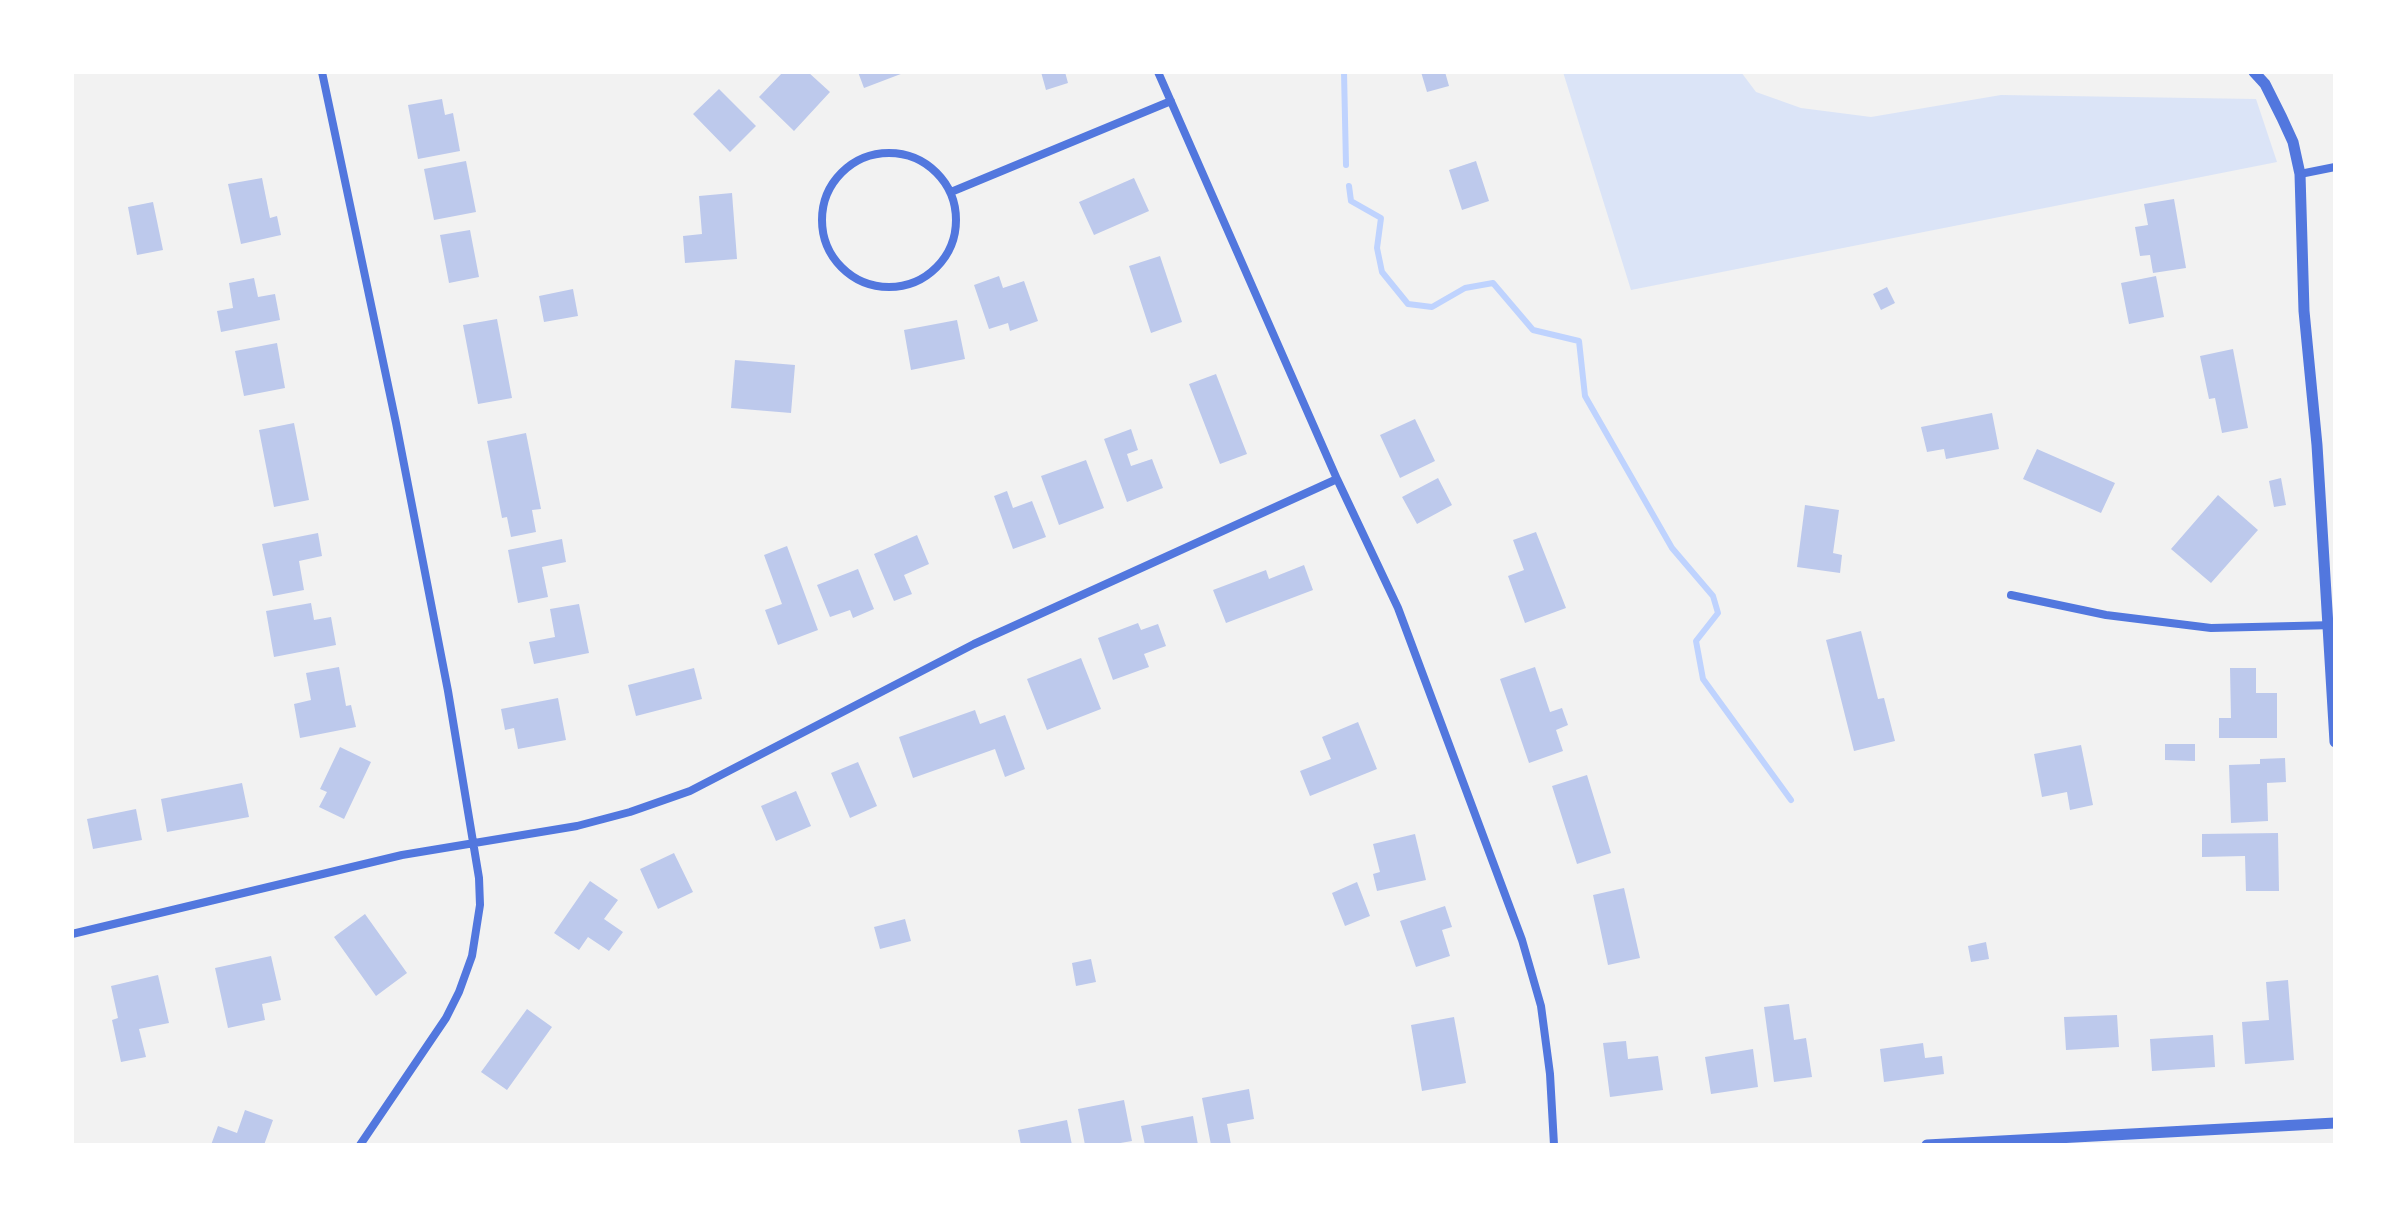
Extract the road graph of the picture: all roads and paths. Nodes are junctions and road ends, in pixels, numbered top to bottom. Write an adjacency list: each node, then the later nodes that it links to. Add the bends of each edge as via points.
1 (322, 72): 12 (street, via 396,423)
2 (1158, 72): 4 (street)
3 (2254, 72): 6 (street, via 2293,142)
4 (1171, 101): 7 (street); 8 (street)
5 (2335, 167): 6 (street)
6 (2300, 174): 10 (street, via 2304,311)
7 (951, 192): 7 (street, via 957,214 955,238 945,259 918,280 884,287 861,282 828,250 822,208 829,188 860,159 902,153 923,161)
8 (1337, 479): 12 (street, via 974,644 690,791 577,826); 16 (street, via 1398,608 1522,940 1541,1006)
9 (2011, 595): 10 (street, via 2106,615 2211,628)
10 (2332, 626): 11 (street)
11 (2335, 742)
12 (475, 842): 13 (street, via 343,868); 15 (street, via 480,905 472,956 459,992)
13 (72, 934)
14 (2335, 1123): 17 (street)
15 (360, 1145)
16 (1554, 1145)
17 (1927, 1145)

